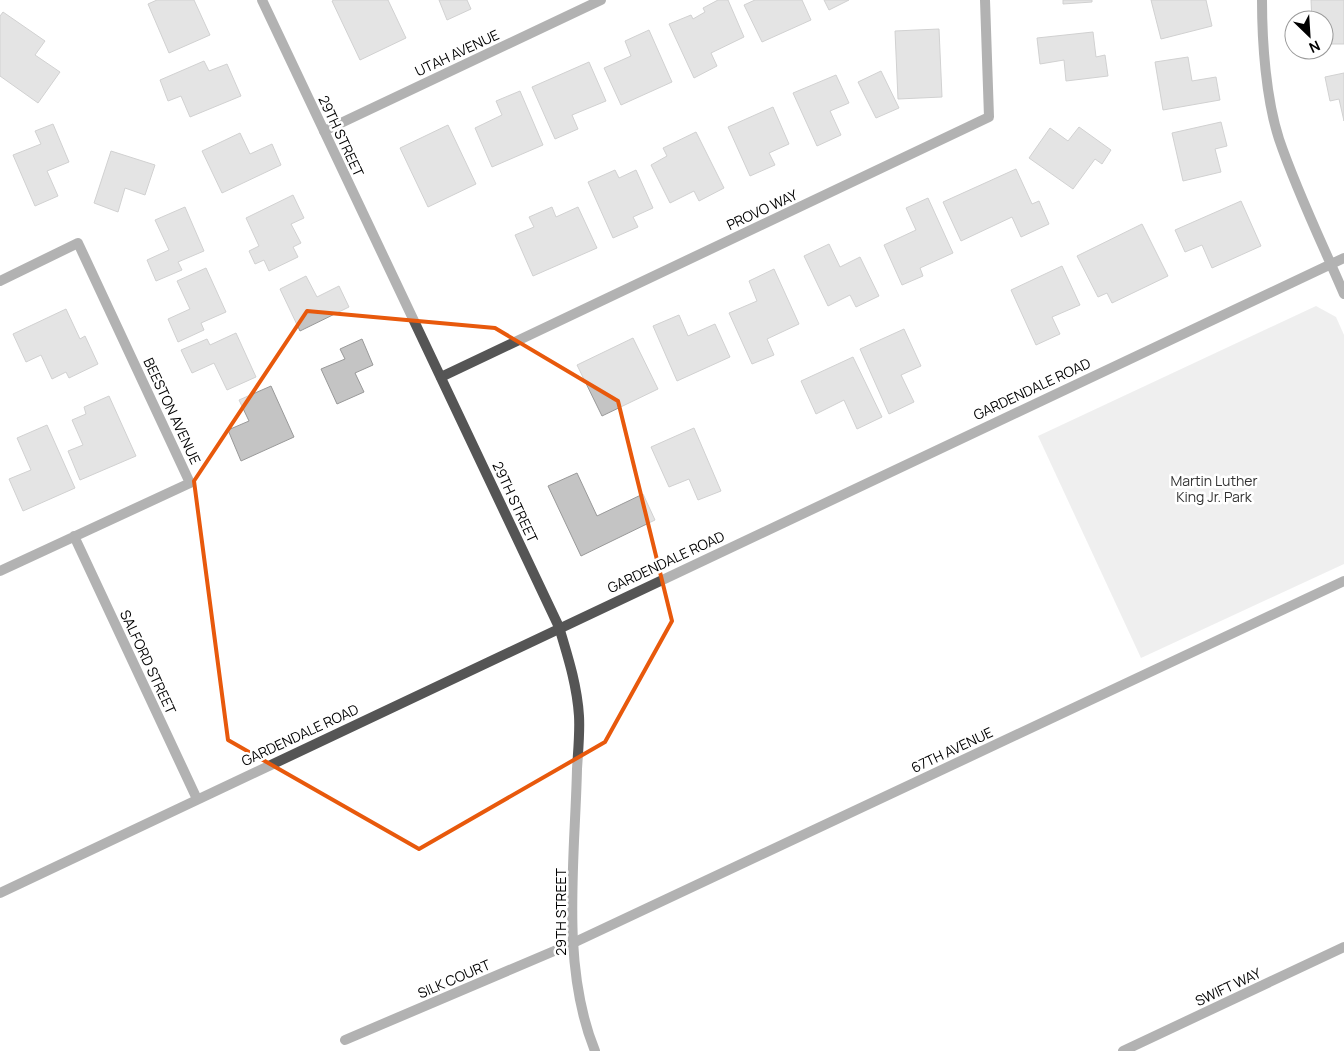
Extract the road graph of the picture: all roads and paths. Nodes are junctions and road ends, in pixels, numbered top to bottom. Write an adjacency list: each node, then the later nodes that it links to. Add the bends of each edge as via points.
1 (262, 0): 5 (street, 29TH STREET)
2 (601, 0): 5 (street, UTAH AVENUE)
3 (985, 0): 10 (street, PROVO WAY, via 989,117)
4 (1262, 0): 7 (street, via 1267,77 1279,138)
5 (324, 131): 10 (street, 29TH STREET)
6 (1344, 258): 7 (street, GARDENDALE ROAD)
7 (1331, 264): 9 (street); 14 (street, GARDENDALE ROAD)
8 (0, 280): 11 (street, BEESTON AVENUE, via 78,244 190,482)
9 (1344, 294)
10 (441, 377): 14 (street, 29TH STREET)
11 (74, 536): 12 (street, BEESTON AVENUE); 15 (street, SALFORD STREET)
12 (0, 571)
13 (1344, 582): 17 (street, 67TH AVENUE)
14 (559, 627): 15 (street, GARDENDALE ROAD); 17 (street, 29TH STREET, via 572,671 579,717)
15 (197, 799): 16 (street, GARDENDALE ROAD)
16 (0, 892)
17 (573, 943): 19 (street, SILK COURT); 20 (street, 29TH STREET, via 576,981)
18 (1344, 947): 21 (street, SWIFT WAY)
19 (345, 1040)
20 (595, 1051)
21 (1123, 1051)

